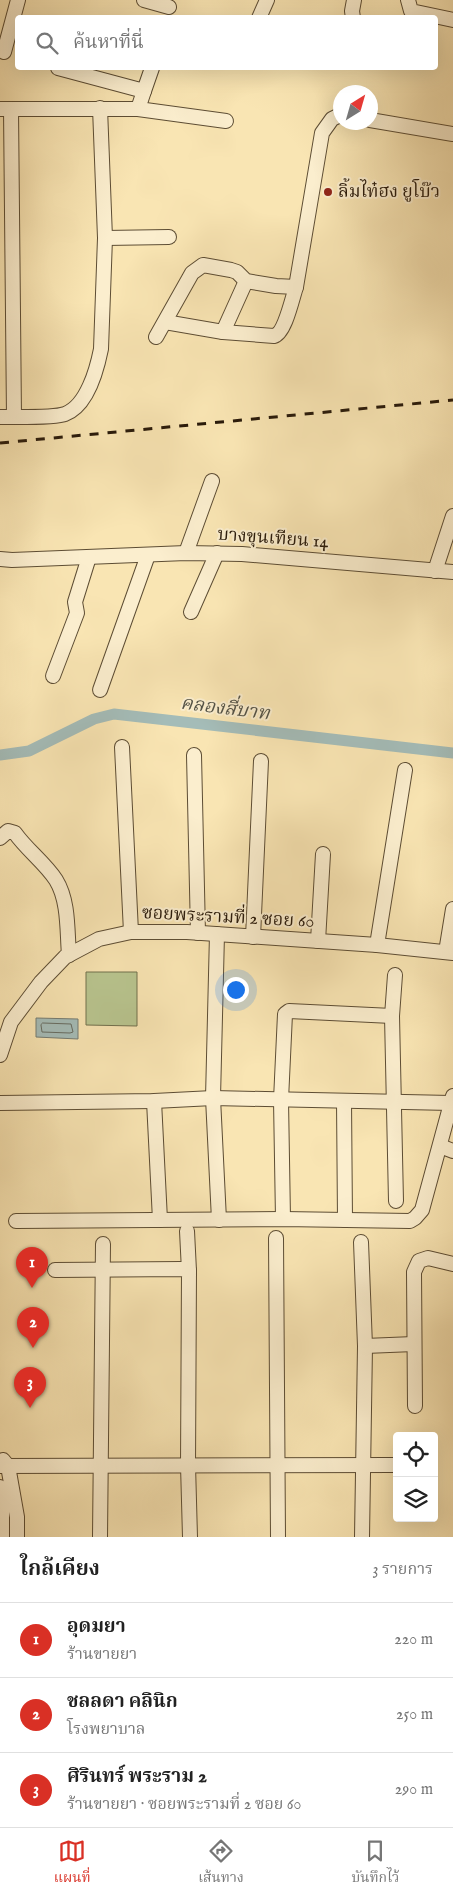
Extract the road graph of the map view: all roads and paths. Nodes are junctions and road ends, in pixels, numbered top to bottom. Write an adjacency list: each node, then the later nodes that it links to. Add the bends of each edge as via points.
1 (18, 0): 12 (street)
2 (144, 0): 6 (street)
3 (267, 0): 7 (street)
4 (354, 0): 8 (street)
5 (408, 0): 9 (street, via 411,11)
6 (169, 8)
7 (260, 15)
8 (353, 15)
9 (430, 15)
10 (438, 17): 11 (street)
11 (453, 20)
12 (2, 51): 13 (street)
13 (15, 55)
14 (65, 70): 16 (street)
15 (151, 70): 16 (street)
16 (144, 91): 19 (street)
17 (100, 108): 18 (street); 19 (street); 25 (street)
18 (6, 109): 31 (street)
19 (138, 109): 21 (street)
20 (333, 118): 27 (street, via 322,133)
21 (226, 121)
22 (378, 121): 23 (street)
23 (453, 134)
24 (169, 237): 25 (street)
25 (105, 238): 31 (street, via 101,349 96,371 84,396 64,414)
26 (246, 280): 27 (street); 28 (street, via 231,270 203,265 196,268); 29 (street)
27 (296, 287): 29 (street, via 278,335)
28 (165, 322): 29 (street); 30 (street)
29 (223, 332)
30 (156, 337)
31 (7, 417)
32 (212, 481): 35 (street)
33 (453, 516): 39 (street)
34 (217, 553): 35 (street, บางขุนเทียน 14); 39 (street, บางขุนเทียน 14); 41 (street)
35 (186, 554): 36 (street, บางขุนเทียน 14)
36 (148, 555): 37 (street, บางขุนเทียน 14); 43 (street)
37 (89, 557): 38 (street, บางขุนเทียน 14); 42 (street, via 75,602 77,613)
38 (5, 559)
39 (436, 571): 40 (street, บางขุนเทียน 14)
40 (453, 572)
41 (191, 612)
42 (53, 676)
43 (100, 690)
44 (122, 747): 51 (street)
45 (194, 755): 52 (street)
46 (261, 761): 54 (street)
47 (405, 770): 56 (street)
48 (0, 838): 58 (street, via 8,831 15,834 55,878 64,902)
49 (323, 854): 55 (street)
50 (453, 909): 57 (street)
51 (131, 932): 52 (street, ซอยพระรามที่ 2 ซอย 60); 58 (street, ซอยพระรามที่ 2 ซอย 60, via 100,939)
52 (198, 933): 53 (street, ซอยพระรามที่ 2 ซอย 60)
53 (217, 934): 54 (street, ซอยพระรามที่ 2 ซอย 60); 63 (street)
54 (253, 937): 55 (street, ซอยพระรามที่ 2 ซอย 60)
55 (318, 941): 56 (street, ซอยพระรามที่ 2 ซอย 60)
56 (377, 945): 57 (street, ซอยพระรามที่ 2 ซอย 60)
57 (449, 953)
58 (69, 955): 61 (street, ซอยพระรามที่ 2 ซอย 60)
59 (395, 975): 60 (street)
60 (392, 1016): 64 (street, via 287,1012 284,1017); 68 (street)
61 (5, 1020): 62 (street, ซอยพระรามที่ 2 ซอย 60)
62 (0, 1055)
63 (214, 1098): 64 (street); 67 (street); 74 (street)
64 (281, 1100): 65 (street); 72 (street)
65 (344, 1100): 68 (street); 75 (street)
66 (452, 1100): 68 (street); 70 (street)
67 (154, 1101): 69 (street); 73 (street)
68 (393, 1102): 71 (street)
69 (0, 1103)
70 (446, 1149): 75 (street, via 422,1210 415,1218 410,1221)
71 (396, 1201)
72 (283, 1219): 74 (street); 75 (street)
73 (160, 1220): 74 (street); 76 (street)
74 (218, 1220)
75 (345, 1220)
76 (16, 1221)
77 (187, 1231): 84 (street)
78 (276, 1238): 89 (street)
79 (361, 1242): 86 (street)
80 (103, 1244): 83 (street)
81 (453, 1264): 85 (street, via 426,1258 416,1267)
82 (55, 1270): 83 (street)
83 (104, 1270): 84 (street); 91 (street)
84 (190, 1271): 93 (street)
85 (414, 1344): 86 (street); 87 (street)
86 (365, 1346): 92 (street)
87 (415, 1406)
88 (2, 1460): 91 (street); 96 (street, via 17,1517)
89 (278, 1464): 92 (street); 93 (street); 99 (street)
90 (393, 1464): 92 (street)
91 (102, 1465): 93 (street); 97 (street)
92 (363, 1465): 100 (street)
93 (188, 1466): 98 (street)
94 (0, 1487): 95 (street)
95 (2, 1537)
96 (16, 1537)
97 (100, 1537)
98 (190, 1537)
99 (278, 1537)
100 (362, 1537)

